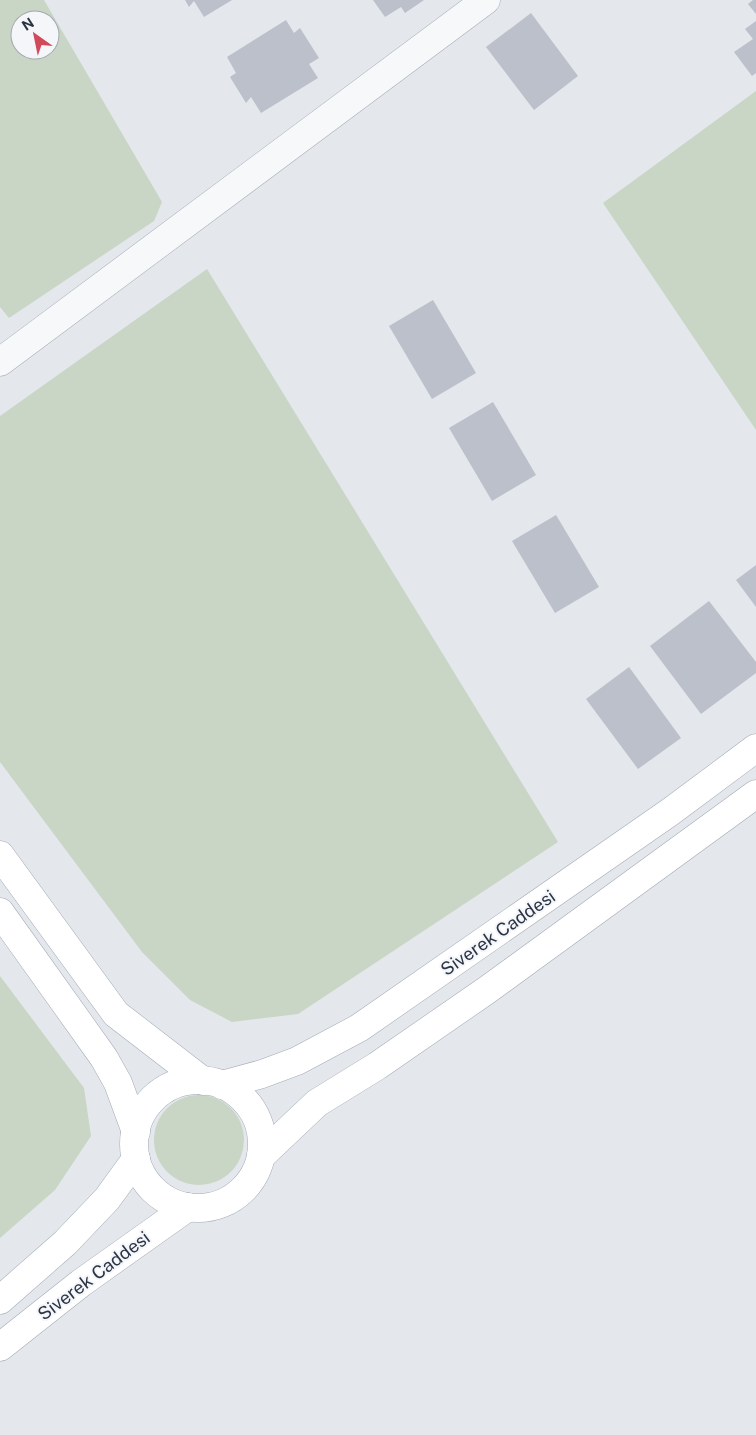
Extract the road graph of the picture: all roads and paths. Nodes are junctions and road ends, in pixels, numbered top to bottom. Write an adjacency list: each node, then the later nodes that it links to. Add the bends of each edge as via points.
1 (486, 0): 2 (street)
2 (0, 362)
3 (756, 748): 7 (main road, Siverek Caddesi, via 662,818 359,1028 297,1061 262,1074)
4 (756, 794): 9 (main road, via 503,978 377,1066 317,1103)
5 (0, 855): 7 (main road, via 116,1014)
6 (0, 912): 8 (main road, via 104,1058 118,1083)
7 (213, 1083): 8 (main road, via 185,1082 168,1088 153,1099 142,1114); 9 (main road, via 237,1093 249,1105 262,1136)
8 (136, 1132): 10 (main road)
9 (261, 1156): 11 (main road, via 255,1174 243,1190 227,1201 208,1207)
10 (136, 1159): 11 (main road, via 143,1177 155,1191 170,1202); 12 (main road, via 107,1200 65,1243)
11 (188, 1207): 13 (main road, Siverek Caddesi, via 81,1283)
12 (0, 1300)
13 (0, 1347)

